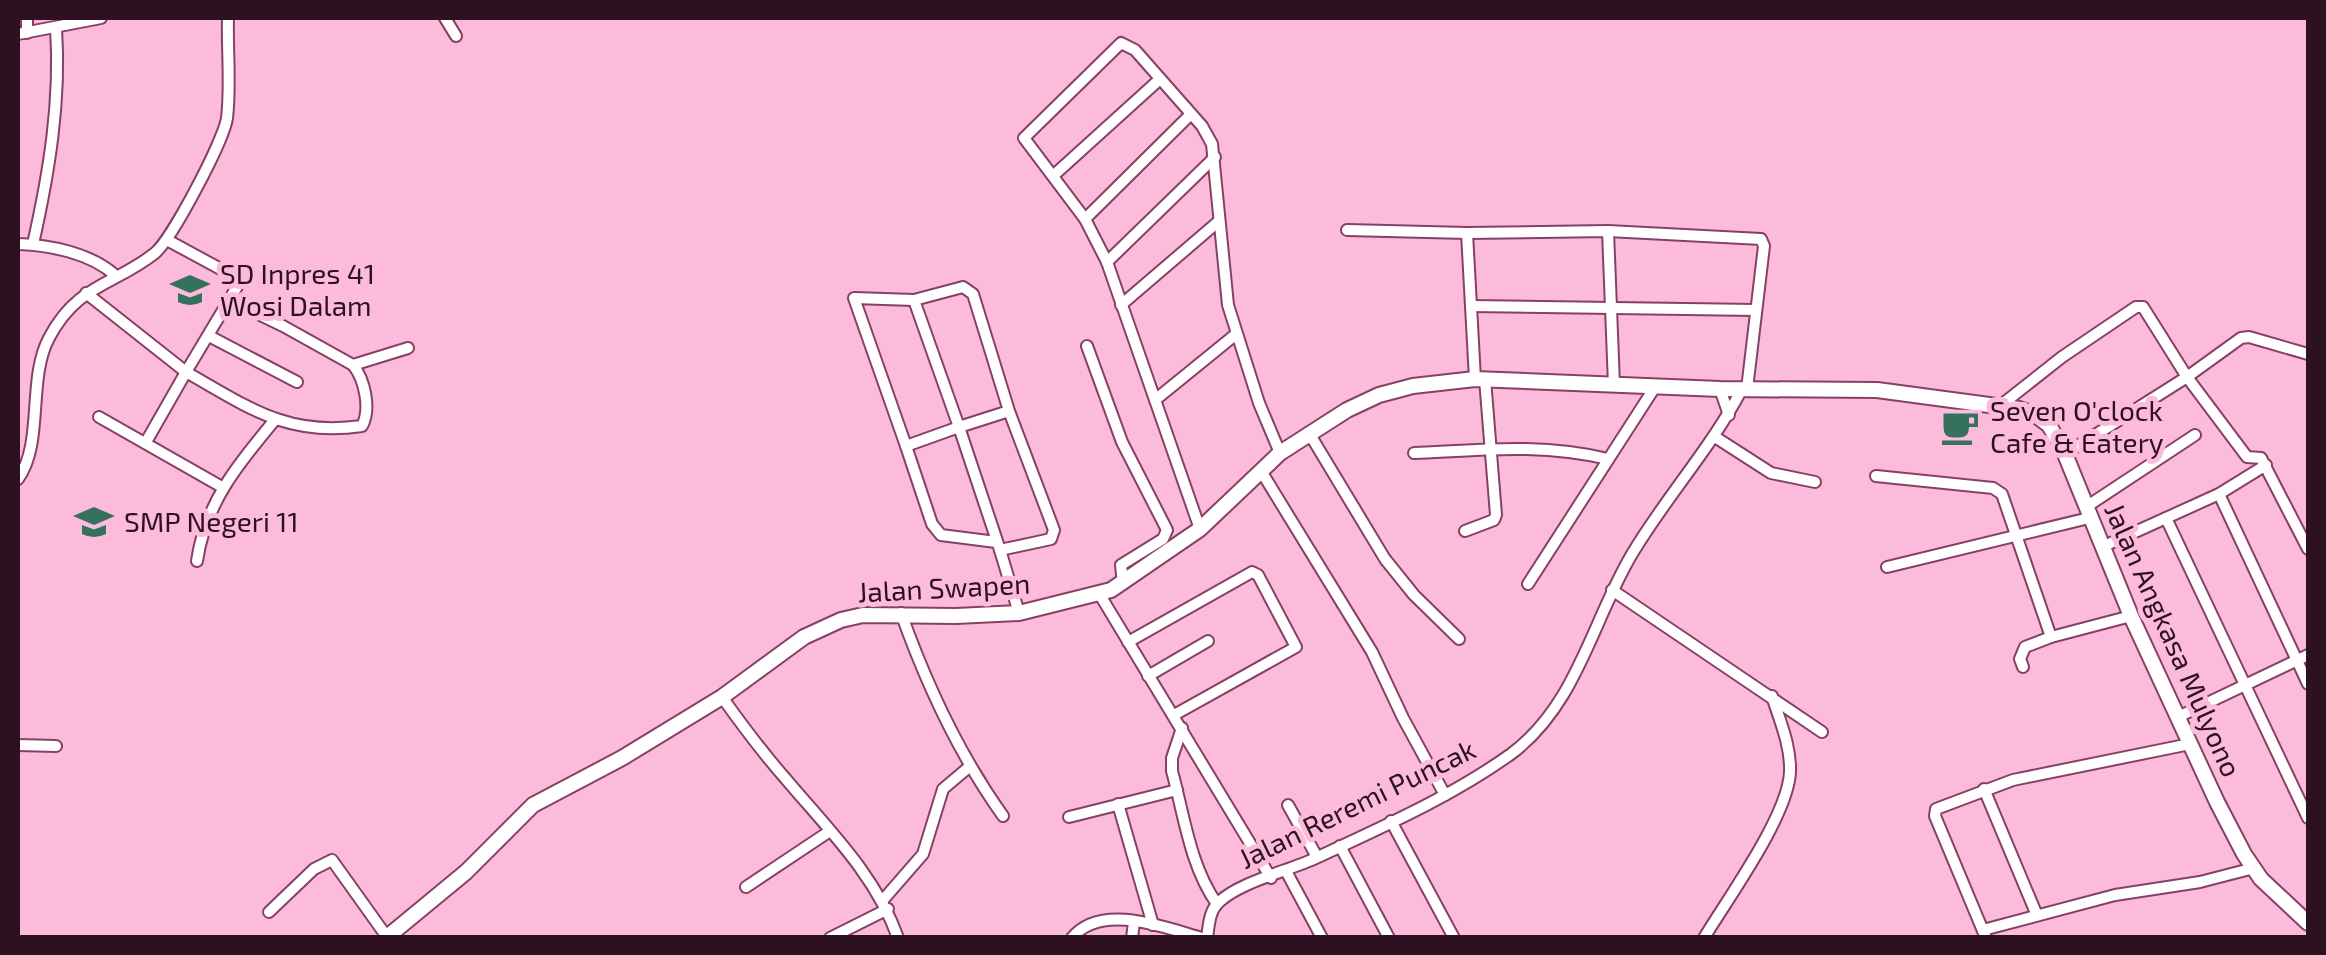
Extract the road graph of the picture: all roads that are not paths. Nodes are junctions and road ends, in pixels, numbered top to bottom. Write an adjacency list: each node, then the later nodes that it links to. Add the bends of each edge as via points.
1 (27, 18): 7 (street)
2 (101, 18): 5 (street)
3 (228, 18): 18 (street, via 224,128)
4 (445, 18): 8 (street)
5 (84, 19): 6 (street)
6 (56, 28): 7 (street); 20 (street, via 57,100)
7 (22, 34)
8 (456, 36)
9 (1160, 79): 10 (street); 12 (street); 12 (street, via 1129,45 1117,45 1025,134)
10 (1190, 115): 11 (street, via 1208,134); 13 (street)
11 (1215, 157): 14 (street); 21 (street)
12 (1054, 175): 13 (street)
13 (1084, 219): 21 (street)
14 (1219, 222): 26 (street); 30 (street)
15 (1347, 230): 17 (street)
16 (1608, 231): 17 (street); 28 (street); 29 (street, via 1761,240)
17 (1466, 233): 27 (street)
18 (167, 240): 22 (street); 25 (street, via 239,278)
19 (18, 244): 20 (street)
20 (33, 244): 22 (street, via 96,261)
21 (1107, 262): 26 (street)
22 (115, 275): 23 (street)
23 (86, 293): 36 (street); 53 (street, via 47,342)
24 (914, 300): 46 (street, via 970,289); 50 (street); 57 (street, via 854,298)
25 (231, 302): 31 (street); 35 (street)
26 (1120, 305): 44 (street)
27 (1470, 306): 28 (street); 38 (street)
28 (1610, 307): 29 (street); 40 (street)
29 (1756, 310): 43 (street)
30 (1235, 335): 44 (street); 59 (street)
31 (209, 336): 36 (street); 39 (street)
32 (1087, 346): 80 (street, via 1122,442 1167,530 1121,565)
33 (408, 348): 35 (street)
34 (2308, 354): 37 (street, via 2244,336)
35 (353, 365): 49 (street, via 366,397 364,424 326,429)
36 (186, 372): 49 (street); 56 (street)
37 (2187, 378): 45 (street, via 2139,306); 61 (street); 63 (street, via 2247,457 2259,456)
38 (1480, 379): 40 (main road, Jalan Swapen); 52 (main road, Jalan Swapen, via 1379,395); 58 (street)
39 (297, 382)
40 (1614, 386): 41 (main road, Jalan Swapen)
41 (1655, 387): 42 (main road, Jalan Swapen); 62 (street)
42 (1720, 389): 43 (main road); 47 (street)
43 (1745, 389): 45 (main road, Jalan Angkasa Mulyono, via 1876,390); 47 (street, Jalan Reremi Puncak)
44 (1155, 400): 72 (street)
45 (2000, 406): 61 (main road, Jalan Angkasa Mulyono, via 2040,418)
46 (1008, 411): 50 (street); 75 (street, via 1054,534)
47 (1729, 415): 55 (street, Jalan Reremi Puncak)
48 (100, 417): 56 (street)
49 (274, 421): 68 (street)
50 (959, 426): 57 (street); 75 (street)
51 (18, 432): 53 (street)
52 (1309, 432): 59 (main road, Jalan Swapen); 88 (street, via 1392,568)
53 (31, 434): 66 (street)
54 (2195, 436): 70 (street)
55 (1715, 437): 67 (street, via 1771,473); 82 (street, Jalan Reremi Puncak)
56 (146, 442): 68 (street)
57 (906, 446): 75 (street, via 937,532)
58 (1490, 450): 60 (street); 62 (street, via 1568,449); 73 (street, via 1496,518)
59 (1280, 452): 64 (main road, Jalan Swapen)
60 (1414, 454)
61 (2065, 454): 70 (main road, Jalan Angkasa Mulyono)
62 (1608, 459): 81 (street)
63 (2266, 465): 69 (street); 77 (street)
64 (1261, 471): 72 (main road, Jalan Swapen); 108 (street, via 1372,652)
65 (1876, 476): 74 (street, via 1993,488 2002,494)
66 (18, 479)
67 (1815, 482)
68 (222, 488): 78 (street, via 201,530)
69 (2219, 494): 71 (street); 91 (street)
70 (2088, 512): 74 (street); 76 (main road, Jalan Angkasa Mulyono)
71 (2166, 518): 76 (street); 95 (street)
72 (1200, 530): 80 (main road, Jalan Swapen)
73 (1466, 531)
74 (2015, 535): 79 (street); 87 (street)
75 (998, 546): 85 (street)
76 (2102, 547): 86 (main road, Jalan Angkasa Mulyono)
77 (2308, 549)
78 (196, 561)
79 (1887, 568)
80 (1123, 584): 83 (main road, Jalan Swapen)
81 (1528, 584)
82 (1612, 590): 96 (street); 108 (street, Jalan Reremi Puncak, via 1577,670 1548,716 1510,754)
83 (1100, 595): 85 (main road, Jalan Swapen); 90 (street)
84 (901, 613): 85 (main road, Jalan Swapen); 97 (main road, Jalan Swapen, via 824,627); 105 (street, via 934,701)
85 (1019, 613)
86 (2130, 616): 87 (street); 99 (main road, Jalan Angkasa Mulyono)
87 (2051, 636): 92 (street, via 2022,650)
88 (1459, 639)
89 (1208, 641): 93 (street)
90 (1128, 642): 93 (street); 98 (street, via 1257,573 1296,647)
91 (2303, 658): 94 (street); 95 (street)
92 (2023, 667)
93 (1148, 676): 98 (street)
94 (2308, 684)
95 (2244, 686): 99 (street); 113 (street)
96 (1772, 696): 101 (street); 139 (street, via 1790,760 1788,787)
97 (722, 698): 115 (street); 130 (main road, Jalan Swapen, via 544,797)
98 (1174, 715): 100 (street)
99 (2178, 717): 102 (main road, Jalan Angkasa Mulyono)
100 (1182, 728): 107 (street, via 1171,766); 120 (street)
101 (1822, 732)
102 (2190, 744): 106 (street); 118 (main road, Jalan Angkasa Mulyono)
103 (18, 745): 104 (street)
104 (56, 746)
105 (970, 768): 111 (street); 123 (street, via 943,790 923,854)
106 (1984, 789): 125 (street); 129 (street, via 1934,812)
107 (1177, 790): 109 (street); 122 (street, via 1199,872)
108 (1446, 794): 114 (street, Jalan Reremi Puncak)
109 (1118, 804): 112 (street); 128 (street)
110 (1288, 805): 117 (street)
111 (1004, 816)
112 (1069, 817)
113 (2308, 818)
114 (1391, 822): 116 (street, Jalan Reremi Puncak); 138 (street)
115 (830, 831): 121 (street); 123 (street)
116 (1340, 846): 117 (street, Jalan Reremi Puncak); 137 (street)
117 (1317, 857): 119 (street, Jalan Reremi Puncak)
118 (2254, 868): 125 (street); 127 (main road, Jalan Angkasa Mulyono)
119 (1286, 871): 120 (street, Jalan Reremi Puncak); 136 (street)
120 (1271, 878): 122 (street, Jalan Reremi Puncak)
121 (746, 887)
122 (1217, 904): 135 (street)
123 (886, 905): 131 (street); 132 (street)
124 (269, 912): 130 (street, via 332,860)
125 (2036, 913): 129 (street)
126 (1134, 922): 128 (street); 133 (street, via 1103,922); 134 (street)
127 (2308, 923)
128 (1152, 925): 135 (street)
129 (1985, 934)
130 (387, 937)
131 (830, 938)
132 (898, 938)
133 (1072, 938)
134 (1132, 938)
135 (1204, 938)
136 (1322, 938)
137 (1389, 938)
138 (1454, 938)
139 (1704, 938)

